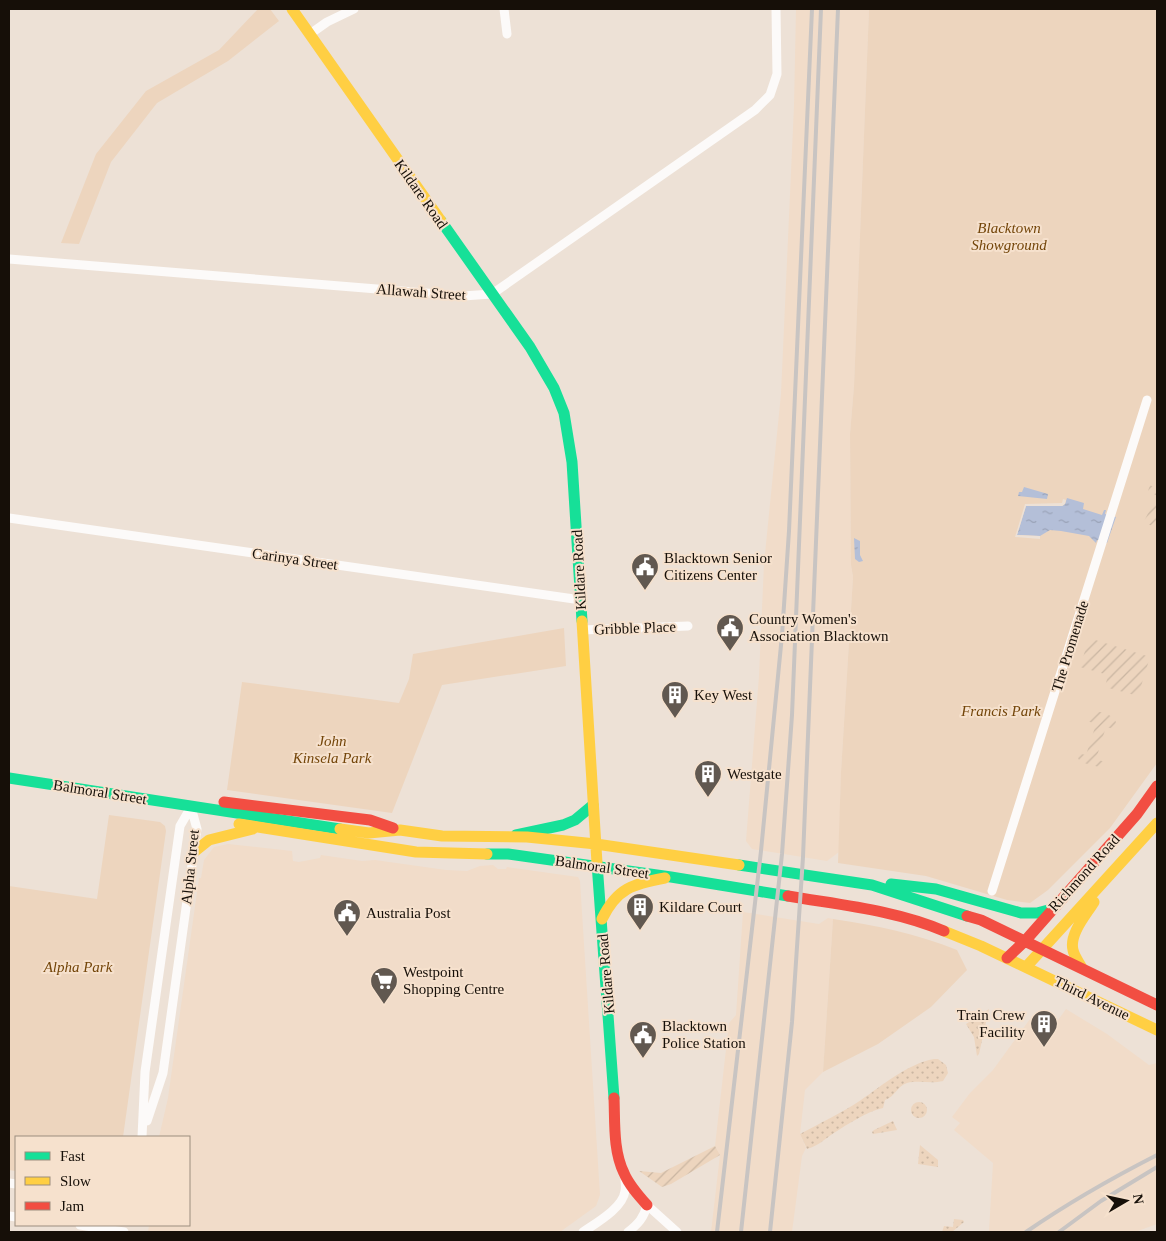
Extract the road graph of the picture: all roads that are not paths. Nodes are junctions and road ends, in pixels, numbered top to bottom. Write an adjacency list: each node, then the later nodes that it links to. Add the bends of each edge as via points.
1 (292, 9): 5 (main road, Kildare Road)
2 (354, 9): 5 (street)
3 (504, 9): 6 (street)
4 (776, 9): 8 (street, via 777,74 770,95 755,110)
5 (310, 34): 8 (main road, Kildare Road)
6 (507, 34)
7 (9, 259): 8 (street, Allawah Street, via 463,296)
8 (492, 294): 11 (main road, Kildare Road, via 544,370 564,413 572,462)
9 (1147, 400): 27 (street, The Promenade)
10 (9, 518): 11 (street, Carinya Street)
11 (581, 600): 13 (main road, Kildare Road)
12 (688, 626): 13 (street, Gribble Place)
13 (582, 630): 16 (main road, Kildare Road)
14 (9, 778): 17 (main road, Balmoral Street)
15 (1157, 786): 18 (main road, Richmond Road)
16 (593, 805): 20 (main road, via 563,825); 21 (main road, Kildare Road)
17 (191, 808): 19 (main road, Balmoral Street, via 211,819); 20 (main road, Balmoral Street, via 369,833 400,830 442,836); 22 (street, Alpha Street, via 197,829); 37 (street, Alpha Street, via 180,826 145,1072)
18 (1150, 822): 25 (main road, Richmond Road); 28 (main road, Richmond Road)
19 (260, 828): 22 (main road, via 209,840); 23 (main road, Balmoral Street, via 416,852 508,854)
20 (510, 836): 21 (main road, Balmoral Street)
21 (596, 844): 23 (main road, Kildare Road); 26 (main road, Balmoral Street)
22 (194, 852): 37 (street, Alpha Street, via 163,1073)
23 (599, 867): 24 (main road, Balmoral Street); 29 (main road, Kildare Road)
24 (671, 877): 29 (main road, via 624,889 608,905); 32 (main road, Balmoral Street, via 866,909 913,920)
25 (1108, 877): 31 (main road, Richmond Road); 34 (main road, via 1074,938 1074,954)
26 (872, 884): 28 (main road, via 936,889 1021,913); 30 (main road, Balmoral Street, via 981,920)
27 (992, 891)
28 (1052, 909): 30 (main road, Richmond Road)
29 (602, 920): 38 (main road, Kildare Road, via 617,1151)
30 (1025, 941): 31 (main road, Third Avenue); 32 (main road, Richmond Road)
31 (1042, 949): 33 (main road, Richmond Road); 34 (main road, Third Avenue)
32 (1007, 958): 33 (main road, Balmoral Street)
33 (1026, 967): 36 (main road, Third Avenue)
34 (1082, 968): 35 (main road, Third Avenue)
35 (1157, 1005)
36 (1157, 1030)
37 (143, 1134)
38 (625, 1178): 39 (main road, Kildare Road); 42 (street, via 625,1191 620,1203)
39 (647, 1205): 43 (street, via 643,1217); 44 (street)
40 (86, 1226): 41 (street)
41 (124, 1232)
42 (584, 1232)
43 (628, 1232)
44 (677, 1232)

